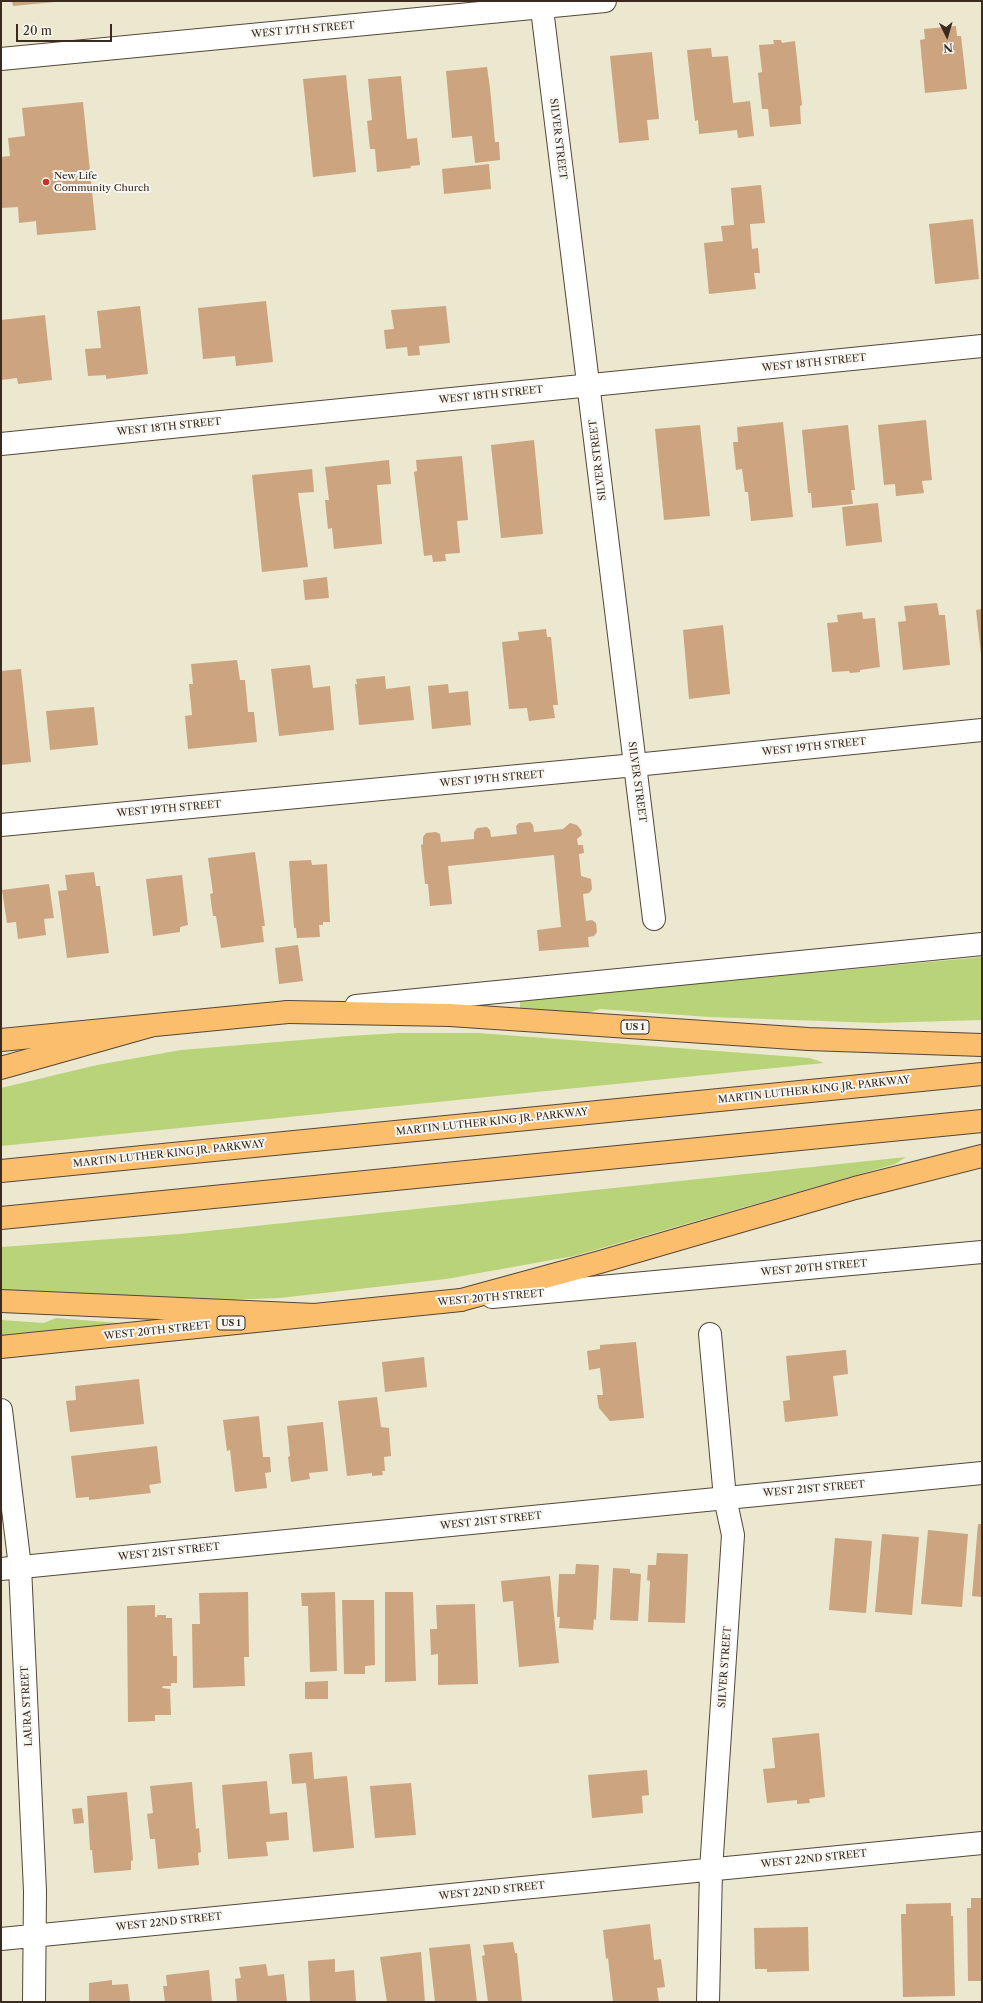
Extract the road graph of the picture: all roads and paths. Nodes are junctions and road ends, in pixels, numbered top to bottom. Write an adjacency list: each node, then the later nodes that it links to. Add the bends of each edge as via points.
1 (605, 1): 2 (street, WEST 17TH STREET)
2 (541, 4): 3 (street, WEST 17TH STREET); 5 (street, SILVER STREET)
3 (1, 58)
4 (982, 346): 5 (street, WEST 18TH STREET)
5 (589, 385): 6 (street, WEST 18TH STREET); 8 (street, SILVER STREET)
6 (1, 444)
7 (982, 730): 8 (street, WEST 19TH STREET)
8 (634, 765): 9 (street, WEST 19TH STREET); 10 (street, SILVER STREET)
9 (1, 825)
10 (654, 919)
11 (982, 944): 12 (street)
12 (288, 1012): 13 (main road, US 1); 15 (main road, US 1, via 450,1015 801,1038)
13 (150, 1026): 14 (main road, US 1); 16 (main road)
14 (1, 1040)
15 (982, 1045)
16 (1, 1068)
17 (982, 1074): 20 (main road, MARTIN LUTHER KING JR. PARKWAY)
18 (982, 1121): 21 (main road)
19 (982, 1156): 23 (main road, via 855,1188)
20 (1, 1171)
21 (1, 1218)
22 (982, 1252): 23 (street, WEST 20TH STREET)
23 (461, 1300): 25 (main road, WEST 20TH STREET / US 1)
24 (1, 1301): 25 (main road)
25 (314, 1315): 27 (main road, WEST 20TH STREET / US 1)
26 (710, 1334): 30 (street, SILVER STREET)
27 (1, 1347)
28 (1, 1410): 31 (street, LAURA STREET)
29 (982, 1473): 30 (street, WEST 21ST STREET)
30 (726, 1498): 31 (street, WEST 21ST STREET); 33 (street, SILVER STREET, via 733,1535)
31 (10, 1568): 34 (street, LAURA STREET, via 35,1883)
32 (982, 1843): 33 (street, WEST 22ND STREET)
33 (711, 1870): 34 (street, WEST 22ND STREET); 37 (street, SILVER STREET)
34 (35, 1935): 35 (street, WEST 22ND STREET); 36 (street, LAURA STREET)
35 (1, 1938)
36 (34, 2002)
37 (708, 2002)

